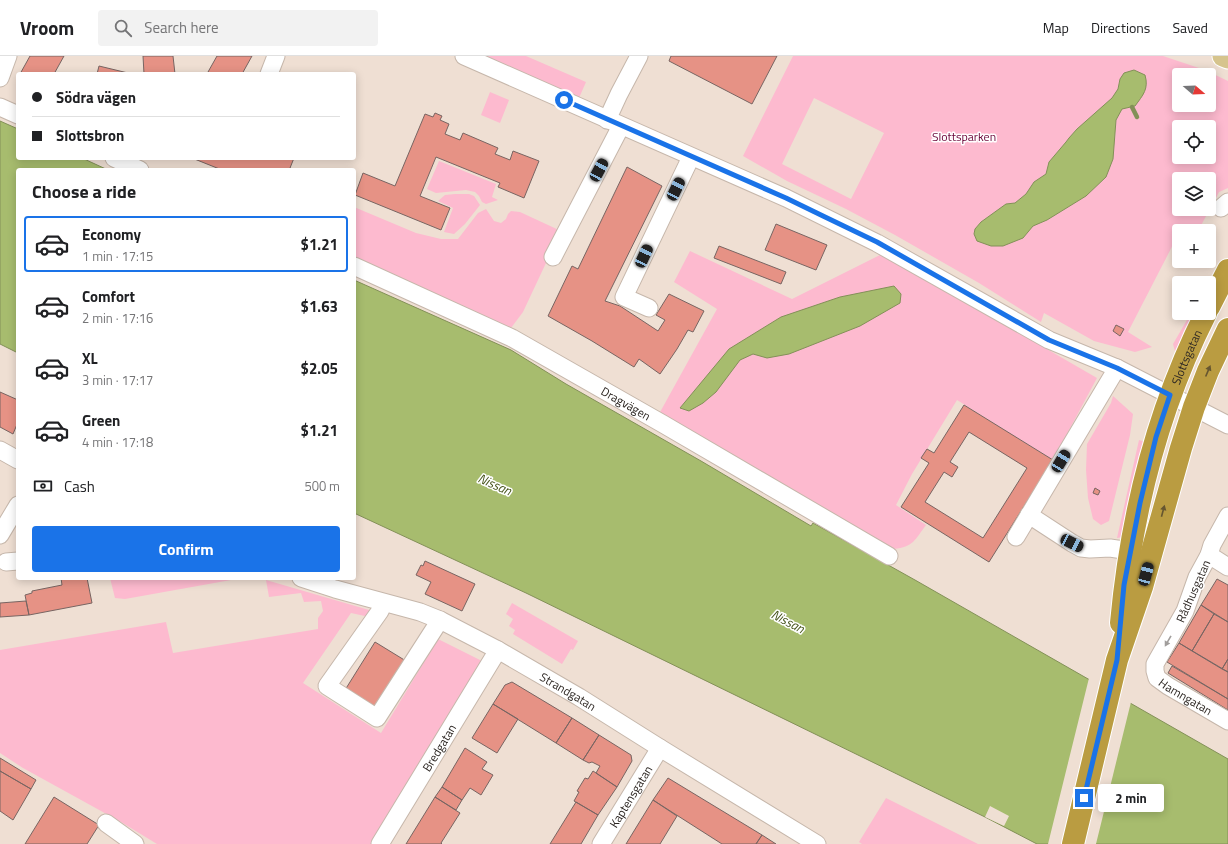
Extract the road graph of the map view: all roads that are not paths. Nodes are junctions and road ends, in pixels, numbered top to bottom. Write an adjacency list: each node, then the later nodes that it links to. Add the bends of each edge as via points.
1 (8, 56): 8 (street)
2 (276, 56): 7 (street)
3 (464, 56): 11 (street)
4 (639, 56): 11 (street, via 619,94)
5 (1223, 56): 6 (main road)
6 (1228, 58)
7 (270, 72)
8 (0, 78)
9 (0, 107): 10 (street)
10 (16, 114)
11 (614, 123): 12 (street); 17 (street)
12 (691, 156): 21 (street, via 624,297); 24 (street, via 877,242 1049,340)
13 (118, 160): 14 (street)
14 (136, 168)
15 (1228, 202): 16 (street, via 1221,208)
16 (1228, 209)
17 (553, 257)
18 (356, 267): 37 (street, Dragvägen, via 512,338)
19 (1228, 270): 20 (highway)
20 (1216, 293)
21 (649, 308)
22 (1202, 320): 25 (highway, Slottsgatan)
23 (1228, 329): 26 (highway, Slottsgatan, one-way to 23)
24 (1117, 368): 25 (street); 31 (street)
25 (1170, 395): 26 (street); 35 (highway, Slottsgatan, via 1156,437)
26 (1194, 408): 27 (street); 43 (highway, Slottsgatan, one-way to 26, via 1142,587)
27 (1228, 425)
28 (0, 450): 29 (street)
29 (16, 459)
30 (16, 508): 33 (street)
31 (1029, 515): 34 (street); 35 (street, via 1081,548)
32 (1228, 516): 36 (street, Rådhusgatan)
33 (3, 525)
34 (1016, 537)
35 (1130, 551): 43 (highway, Slottsgatan)
36 (1209, 555): 38 (street); 44 (street, Rådhusgatan, one-way to 44, via 1197,577 1185,610)
37 (889, 556)
38 (1228, 567)
39 (308, 580): 40 (street, Strandgatan)
40 (384, 603): 41 (street, Strandgatan); 41 (street, via 327,686 377,718)
41 (440, 620): 42 (street, Strandgatan)
42 (498, 650): 46 (street, Strandgatan); 49 (street, Bredgatan)
43 (1117, 660): 52 (highway, Slottsgatan)
44 (1155, 664): 45 (street, Hamngatan, via 1157,678)
45 (1228, 721)
46 (660, 748): 50 (street, Kaptensgatan); 51 (street, Strandgatan)
47 (106, 823): 48 (street)
48 (135, 844)
49 (380, 844)
50 (601, 844)
51 (817, 844)
52 (1072, 844)

